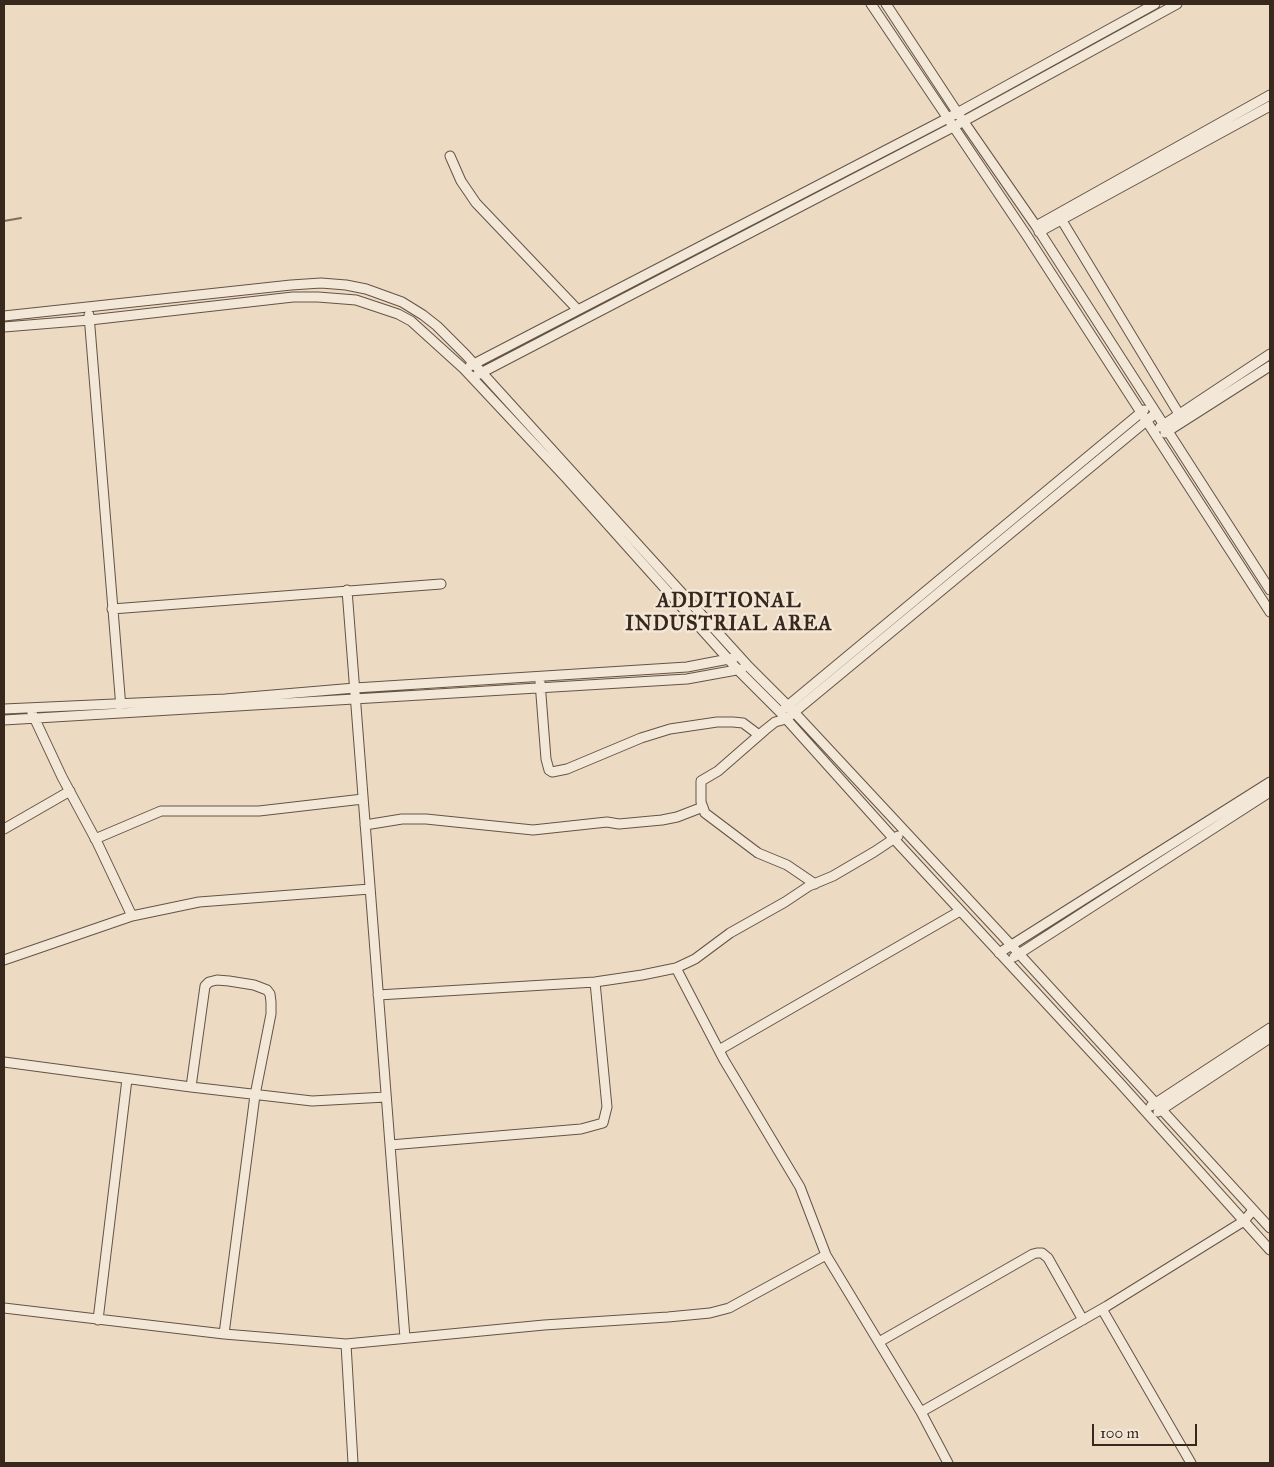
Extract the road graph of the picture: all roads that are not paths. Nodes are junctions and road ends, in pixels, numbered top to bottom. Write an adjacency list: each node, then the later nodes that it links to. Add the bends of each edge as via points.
1 (871, 4): 8 (street)
2 (886, 4): 7 (street)
3 (1155, 4): 7 (street)
4 (1177, 4): 9 (street)
5 (1270, 95): 15 (street)
6 (1270, 106): 14 (street)
7 (957, 112): 8 (street); 9 (street)
8 (948, 118): 10 (street); 12 (street)
9 (963, 121): 10 (street); 15 (street)
10 (953, 127): 13 (street); 28 (street)
11 (450, 156): 17 (street, via 476,203)
12 (836, 176): 13 (street); 17 (street)
13 (842, 185): 25 (street)
14 (1061, 219): 15 (street); 30 (street)
15 (1037, 229): 27 (street)
16 (88, 307): 18 (street); 19 (street); 22 (street, via 291,285 346,285 366,289 416,310 437,326)
17 (578, 310): 22 (street)
18 (4, 316)
19 (90, 320): 20 (street); 24 (street, via 293,296 345,298 378,306 411,321); 37 (street)
20 (4, 327)
21 (1270, 354): 30 (street)
22 (474, 364): 24 (street); 25 (street)
23 (1270, 366): 32 (street)
24 (464, 369): 26 (street)
25 (481, 373): 26 (street); 39 (street)
26 (472, 378): 40 (street)
27 (1150, 405): 28 (street); 29 (street)
28 (1141, 413): 31 (street); 50 (street)
29 (1156, 413): 31 (street); 32 (street)
30 (1179, 414): 32 (street)
31 (1146, 421): 33 (street); 50 (street)
32 (1166, 427): 33 (street); 36 (street)
33 (1156, 434): 38 (street)
34 (441, 584): 35 (street)
35 (347, 590): 37 (street); 44 (street)
36 (1270, 590)
37 (112, 609): 48 (street)
38 (1270, 612)
39 (740, 656): 40 (street); 41 (street)
40 (730, 659): 42 (street); 43 (street, via 687,667)
41 (749, 667): 42 (street); 50 (street)
42 (738, 670): 45 (street, via 687,679); 51 (street)
43 (540, 677): 44 (street); 45 (street)
44 (355, 688): 46 (street); 48 (street)
45 (541, 688): 46 (street); 54 (street, via 546,759 552,772 670,729 733,722 743,723)
46 (355, 698): 48 (street); 58 (street)
47 (31, 708): 48 (street); 49 (street); 52 (street)
48 (121, 708): 52 (street)
49 (4, 709)
50 (791, 709): 51 (street); 62 (street)
51 (783, 716): 54 (street); 64 (street)
52 (33, 718): 53 (street); 56 (street)
53 (4, 720)
54 (759, 735): 59 (street, via 718,772 702,781)
55 (1270, 782): 69 (street)
56 (70, 791): 61 (street); 63 (street)
57 (1270, 792): 71 (street)
58 (363, 799): 60 (street); 63 (street, via 259,811 161,811)
59 (703, 807): 60 (street, via 662,820 533,830 426,819); 65 (street, via 705,813 758,853 787,865)
60 (365, 825): 66 (street)
61 (4, 829)
62 (905, 832): 64 (street); 69 (street)
63 (95, 839): 68 (street)
64 (894, 839): 65 (street); 67 (street)
65 (815, 884): 74 (street)
66 (370, 889): 68 (street, via 199,902); 76 (street)
67 (960, 911): 70 (street); 79 (street)
68 (132, 916): 72 (street)
69 (1011, 945): 70 (street); 71 (street)
70 (999, 953): 73 (street)
71 (1018, 954): 73 (street); 85 (street)
72 (4, 960)
73 (1007, 962): 86 (street)
74 (676, 968): 75 (street); 79 (street)
75 (595, 982): 76 (street); 87 (street, via 607,1106 603,1123 581,1129)
76 (378, 995): 84 (street)
77 (1270, 1028): 85 (street)
78 (1270, 1038): 85 (street)
79 (719, 1050): 92 (street, via 800,1188)
80 (4, 1062): 81 (street)
81 (127, 1079): 82 (street); 95 (street)
82 (191, 1087): 83 (street); 83 (street, via 205,986 216,980 229,981 262,987 270,994 271,1014)
83 (255, 1095): 84 (street, via 312,1101); 97 (street)
84 (386, 1098): 87 (street)
85 (1159, 1106): 86 (street); 88 (street)
86 (1148, 1114): 89 (street)
87 (390, 1145): 98 (street)
88 (1253, 1210): 89 (street); 90 (street)
89 (1244, 1221): 91 (street); 94 (street)
90 (1270, 1228)
91 (1270, 1250)
92 (826, 1255): 98 (street, via 729,1308 710,1313); 99 (street)
93 (4, 1308): 95 (street)
94 (1102, 1309): 96 (street); 104 (street)
95 (98, 1320): 97 (street)
96 (1083, 1320): 99 (street, via 1048,1258 1038,1253); 101 (street)
97 (224, 1334): 100 (street)
98 (405, 1338): 100 (street)
99 (879, 1342): 101 (street)
100 (346, 1344): 102 (street)
101 (921, 1412): 103 (street)
102 (353, 1463)
103 (946, 1463)
104 (1191, 1463)

